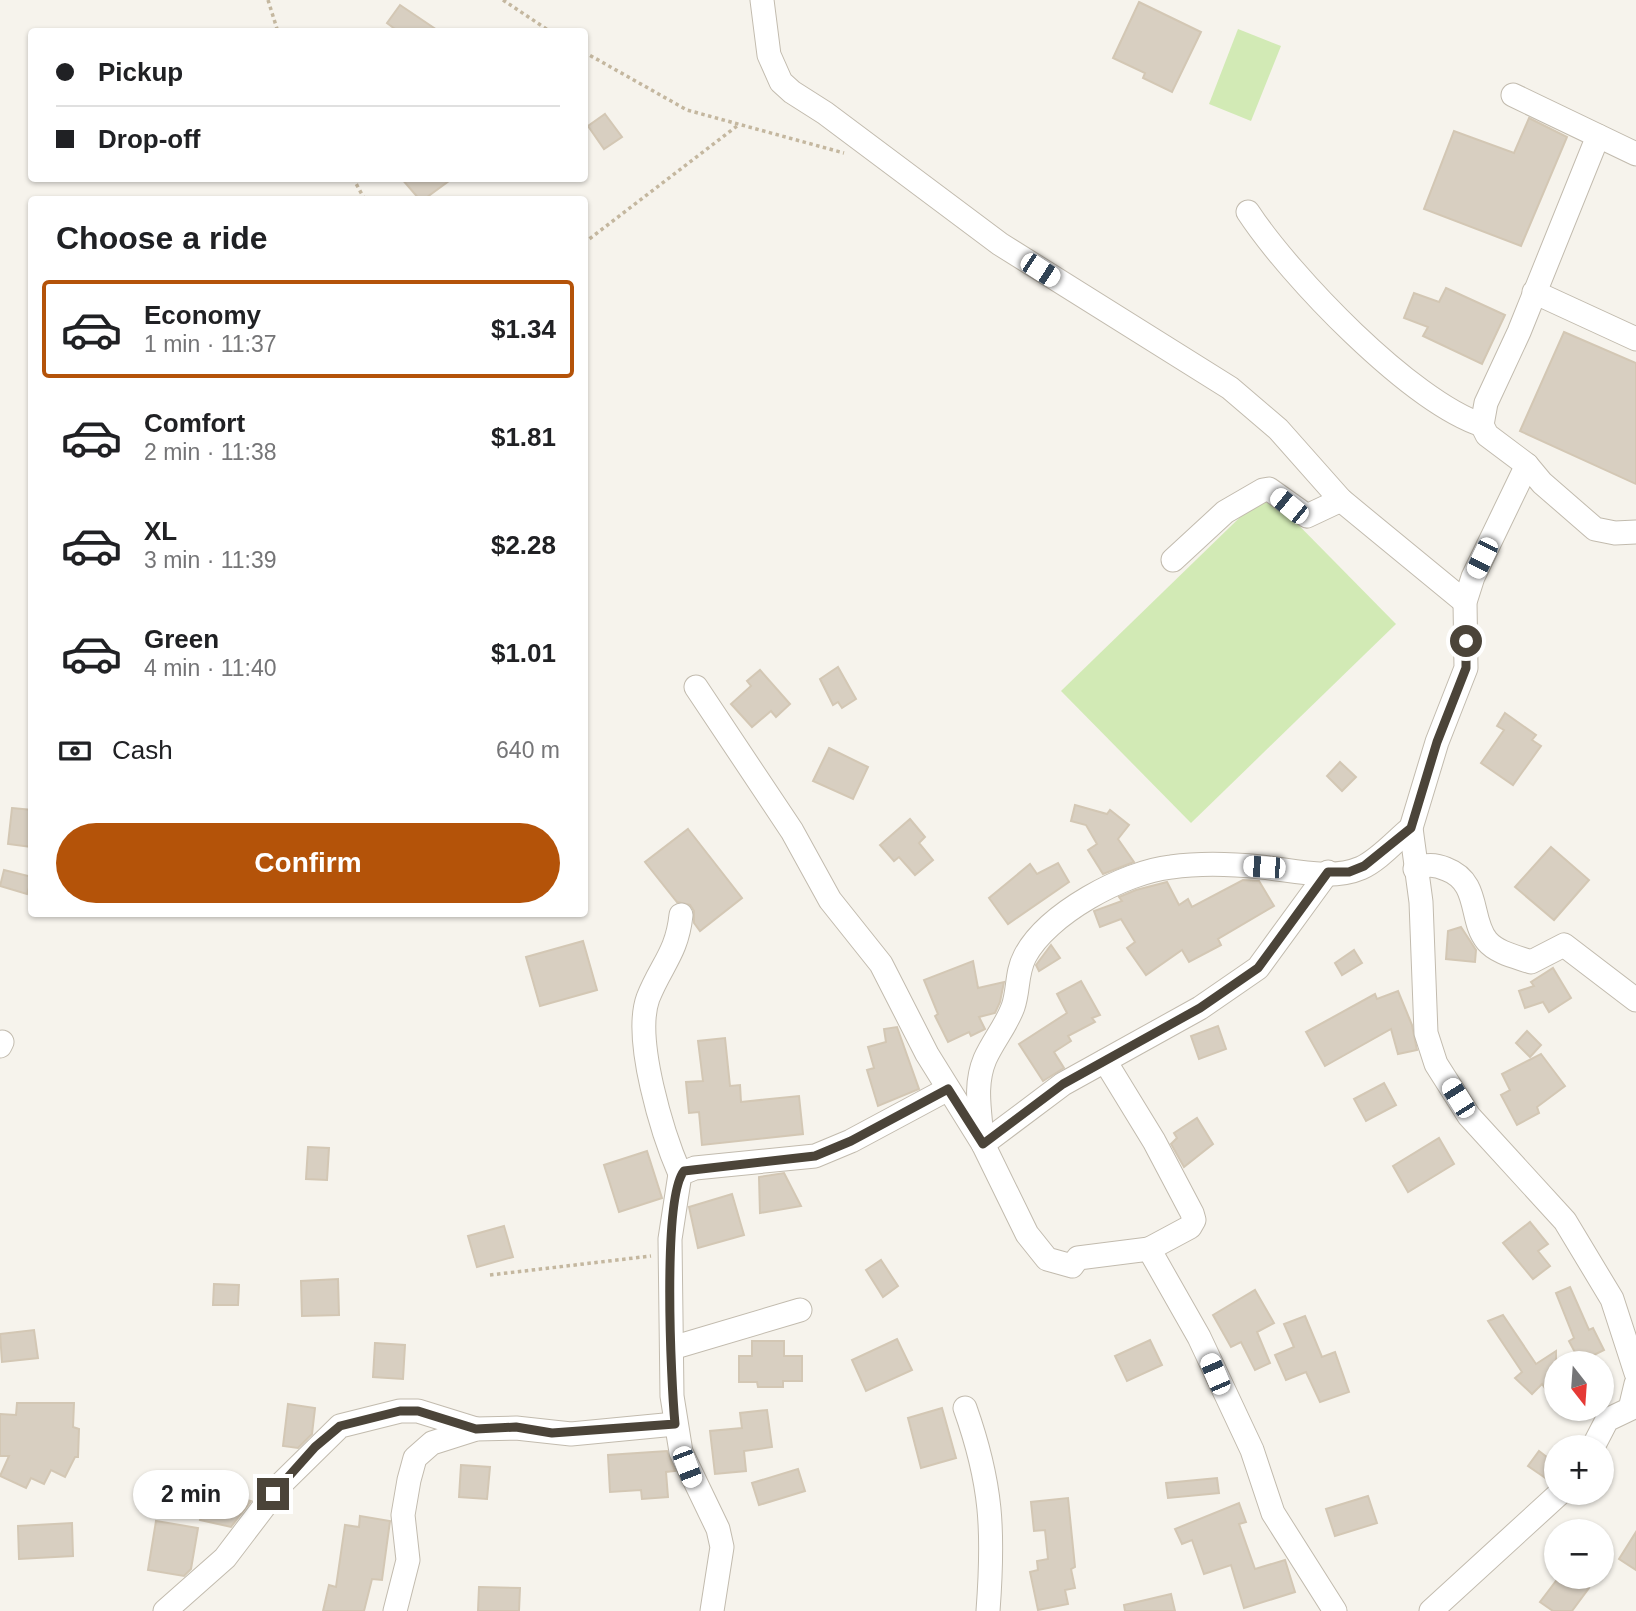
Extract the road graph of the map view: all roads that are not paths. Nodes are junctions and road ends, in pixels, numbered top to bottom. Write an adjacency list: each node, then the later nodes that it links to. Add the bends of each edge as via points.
1 (762, 0): 10 (street, via 769,55 781,82 1000,244 1230,388 1278,429)
2 (1513, 95): 3 (street)
3 (1598, 136): 4 (street); 6 (street)
4 (1636, 154)
5 (1248, 212): 8 (street, via 1283,259 1362,340 1434,400)
6 (1534, 292): 7 (street); 8 (street, via 1486,404)
7 (1636, 339)
8 (1482, 425): 9 (street, via 1487,435)
9 (1527, 465): 11 (street, via 1595,529); 13 (street)
10 (1341, 500): 12 (street, via 1307,516 1269,489 1263,490 1225,512); 13 (street)
11 (1636, 532)
12 (1173, 560)
13 (1465, 602): 15 (street, via 1466,668)
14 (696, 687): 21 (street, via 792,831 830,900 881,964)
15 (1411, 828): 16 (street); 17 (street, via 1364,866)
16 (1415, 869): 19 (street, via 1433,865 1460,877 1475,904 1484,937 1499,950 1531,962 1564,945); 27 (street, via 1421,902 1426,1033 1436,1064 1469,1116 1565,1221 1612,1299)
17 (1328, 872): 20 (street, via 1258,968 1200,1008); 22 (street, via 1234,865 1170,867 1134,877 1065,912 1040,933 1025,956 1014,1005 985,1058 978,1095)
18 (681, 915): 23 (street, via 675,949 648,998 642,1020 647,1061)
19 (1636, 1000)
20 (1105, 1061): 22 (street, via 1063,1084); 24 (street, via 1154,1141 1194,1220 1190,1227)
21 (948, 1089): 22 (street); 23 (street, via 815,1156 695,1167)
22 (983, 1144): 24 (street, via 1027,1234 1047,1259 1072,1266 1078,1258)
23 (680, 1174): 26 (street, via 670,1255)
24 (1149, 1250): 38 (street, via 1199,1337 1252,1450 1273,1513)
25 (800, 1310): 26 (street)
26 (671, 1348): 30 (street)
27 (1636, 1373)
28 (1636, 1384): 32 (street, via 1630,1409 1607,1420)
29 (965, 1408): 37 (street, via 981,1452 991,1506)
30 (675, 1424): 31 (street, via 571,1434 516,1427); 36 (street, via 681,1452 722,1547)
31 (476, 1429): 34 (street, via 418,1411 340,1426 282,1483 225,1558); 35 (street, via 432,1443 415,1458 403,1514 408,1560)
32 (1599, 1435)
33 (1547, 1505): 39 (street)
34 (165, 1611)
35 (395, 1611)
36 (712, 1611)
37 (988, 1611)
38 (1335, 1611)
39 (1431, 1611)

